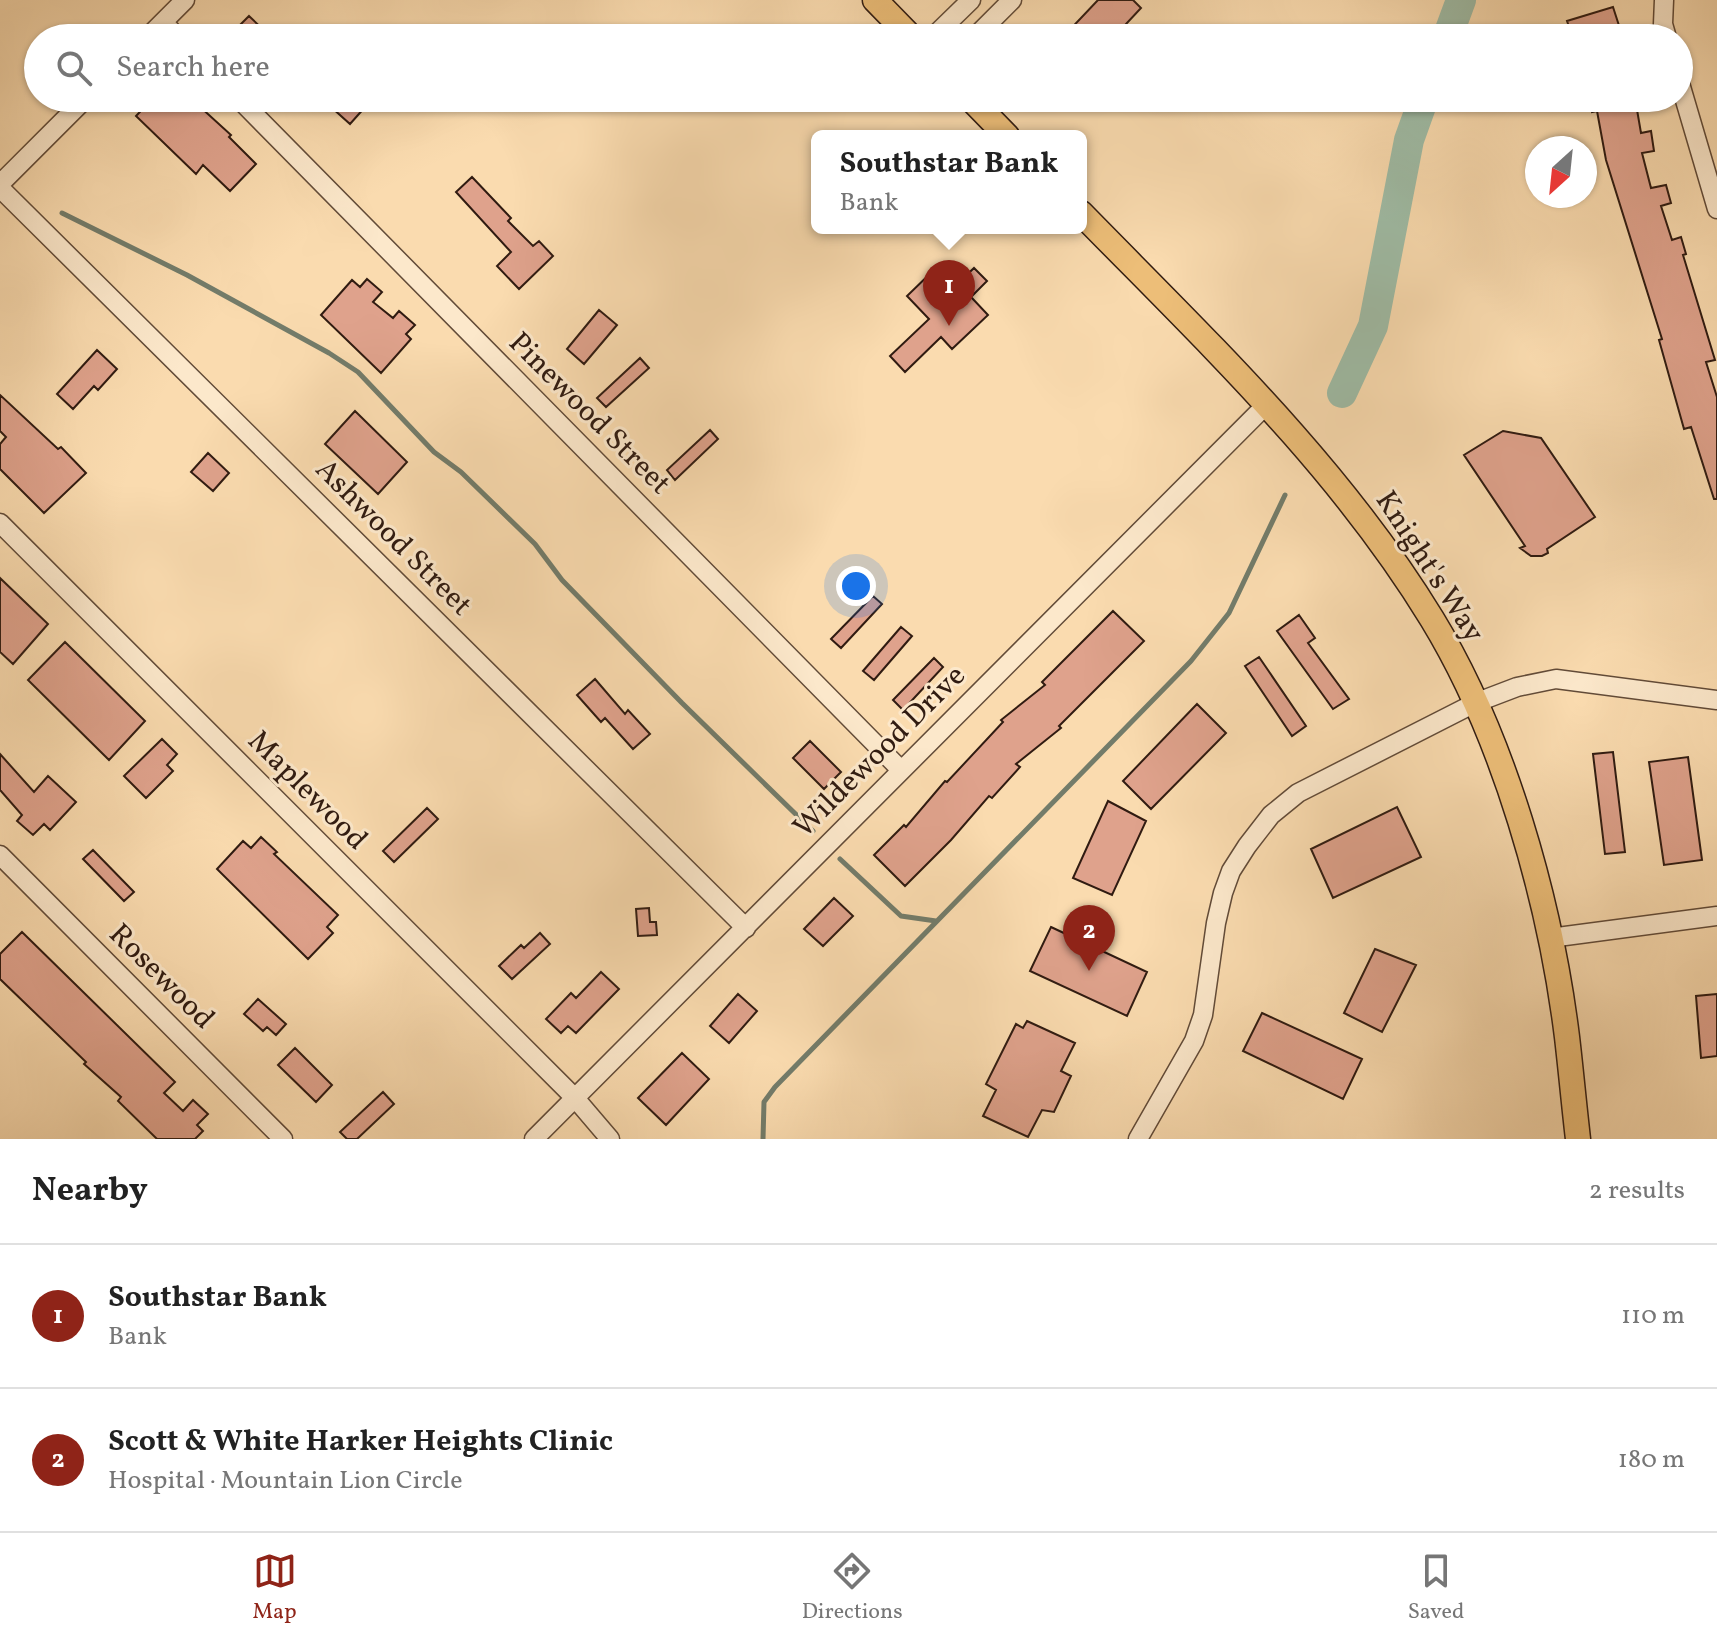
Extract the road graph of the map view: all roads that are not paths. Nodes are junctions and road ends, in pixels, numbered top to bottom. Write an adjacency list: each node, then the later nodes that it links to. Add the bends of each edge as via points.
1 (185, 0): 6 (street)
2 (875, 0): 7 (main road)
3 (971, 0): 8 (street)
4 (1012, 0): 9 (street)
5 (1664, 0): 10 (street)
6 (163, 22)
7 (898, 24)
8 (946, 24)
9 (988, 24)
10 (1663, 24)
11 (72, 112): 16 (street)
12 (252, 112): 23 (street, Pinewood Street)
13 (984, 112): 15 (main road)
14 (1688, 112): 17 (street)
15 (1001, 130)
16 (0, 186): 26 (street, Ashwood Street)
17 (1717, 209)
18 (1087, 219): 19 (main road, Knight's Way)
19 (1267, 404): 22 (main road, Knight's Way, via 1328,472 1400,570); 23 (street, Wildewood Drive)
20 (0, 523): 28 (street, Maplewood)
21 (1717, 700): 22 (street, via 1556,679)
22 (1475, 703): 27 (main road, Knight's Way, via 1516,812); 32 (street, via 1298,793 1271,815 1247,846 1223,893 1194,1041)
23 (901, 770): 26 (street, Wildewood Drive)
24 (0, 855): 29 (street, Rosewood)
25 (1717, 916): 27 (street)
26 (746, 928): 28 (street, Wildewood Drive)
27 (1550, 938): 33 (main road, Knight's Way)
28 (575, 1098): 30 (street, Wildewood Drive); 31 (street, Maplewood)
29 (283, 1139)
30 (534, 1139)
31 (610, 1139)
32 (1138, 1139)
33 (1578, 1139)

